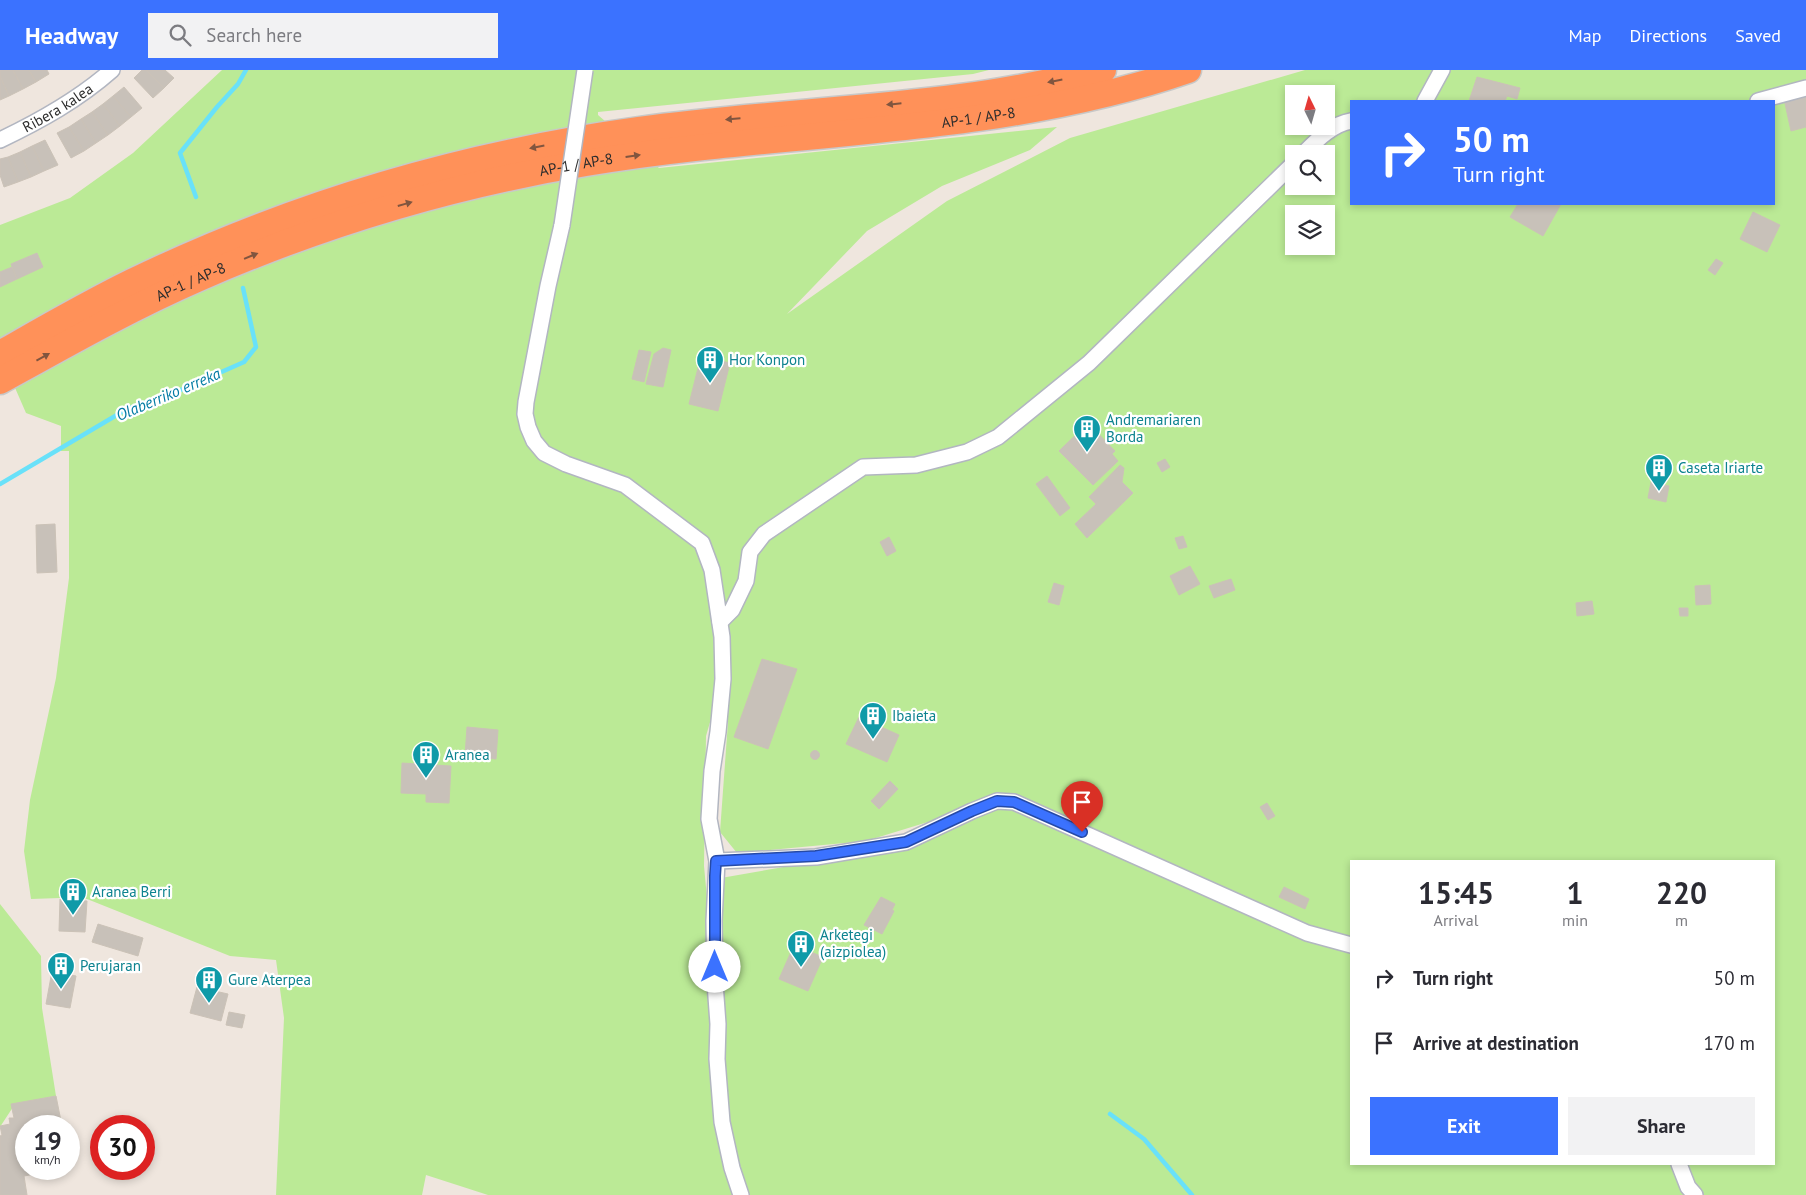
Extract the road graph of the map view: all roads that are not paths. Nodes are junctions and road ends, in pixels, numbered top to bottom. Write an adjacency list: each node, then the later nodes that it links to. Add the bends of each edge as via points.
1 (112, 70): 10 (street, Ribera kalea, via 53,113)
2 (585, 70): 15 (street, bridge, via 562,225 526,402 528,427 544,453 625,485 702,542 712,570)
3 (1103, 70): 13 (highway, AP-1 / AP-8, one-way to 13, via 962,97 639,130 465,163 352,195 241,235 81,308)
4 (1188, 70): 14 (highway, AP-1 / AP-8, one-way to 4, via 144,303 250,256 360,217 472,186 643,154 1018,113 1122,90)
5 (1442, 70): 7 (street)
6 (1806, 88): 8 (street)
7 (1426, 100)
8 (1762, 100)
9 (1350, 121): 11 (street, via 1322,135)
10 (0, 140)
11 (1312, 145)
12 (1285, 172): 15 (street, via 1090,363 998,436 967,452 916,465 863,467 764,534 750,552 746,581 732,610)
13 (0, 354)
14 (0, 381)
15 (720, 622): 16 (street, via 723,679 710,819)
16 (716, 861): 17 (street, via 816,856 906,842 997,801 1014,802 1307,933); 19 (street, via 717,1059 722,1122)
17 (1350, 945)
18 (1679, 1165): 20 (street, via 1688,1187)
19 (741, 1195)
20 (1695, 1195)

